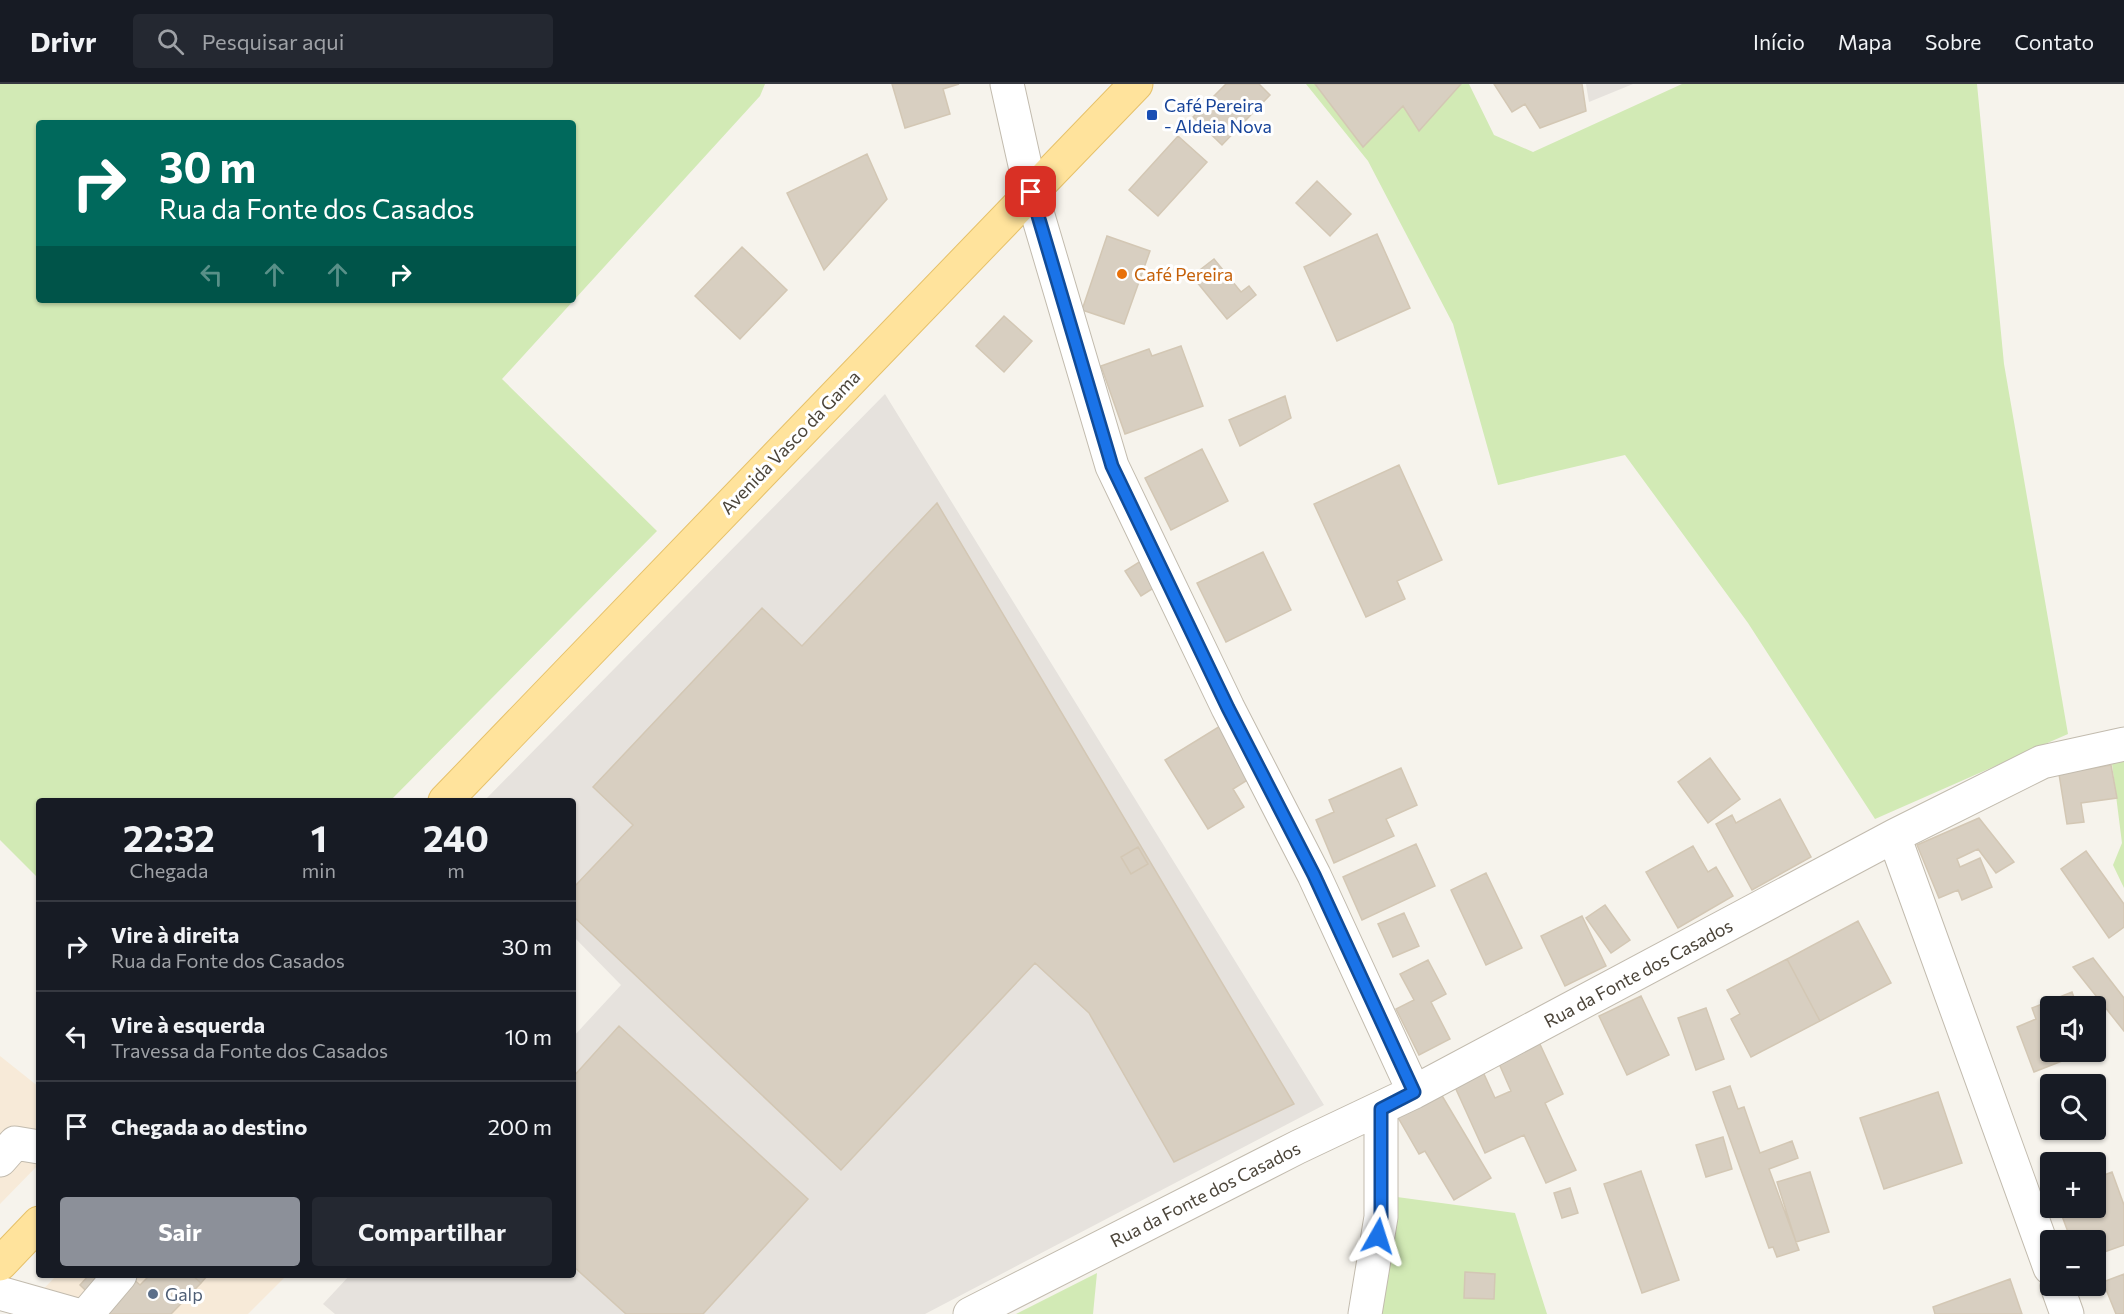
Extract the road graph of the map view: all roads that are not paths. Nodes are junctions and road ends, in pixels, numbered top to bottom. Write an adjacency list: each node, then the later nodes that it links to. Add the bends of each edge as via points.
1 (1007, 84): 3 (street)
2 (1136, 84): 3 (main road, Avenida Vasco da Gama)
3 (1031, 192): 5 (main road, Avenida Vasco da Gama); 7 (street, via 1112,466 1228,708 1314,875)
4 (2124, 744): 6 (street, Rua da Fonte dos Casados, via 2042,762)
5 (448, 798)
6 (1894, 836): 7 (street, Rua da Fonte dos Casados); 12 (street)
7 (1414, 1092): 8 (street, Rua da Fonte dos Casados)
8 (1381, 1109): 19 (street, Rua da Fonte dos Casados, via 1298,1147); 20 (street, via 1381,1217)
9 (36, 1146): 10 (street, via 15,1143)
10 (0, 1160)
11 (36, 1226): 13 (main road)
12 (2040, 1240)
13 (0, 1264)
14 (117, 1278): 18 (street)
15 (0, 1293): 17 (street)
16 (2061, 1296): 21 (street)
17 (74, 1314)
18 (87, 1314)
19 (970, 1314)
20 (1365, 1314)
21 (2067, 1314)

